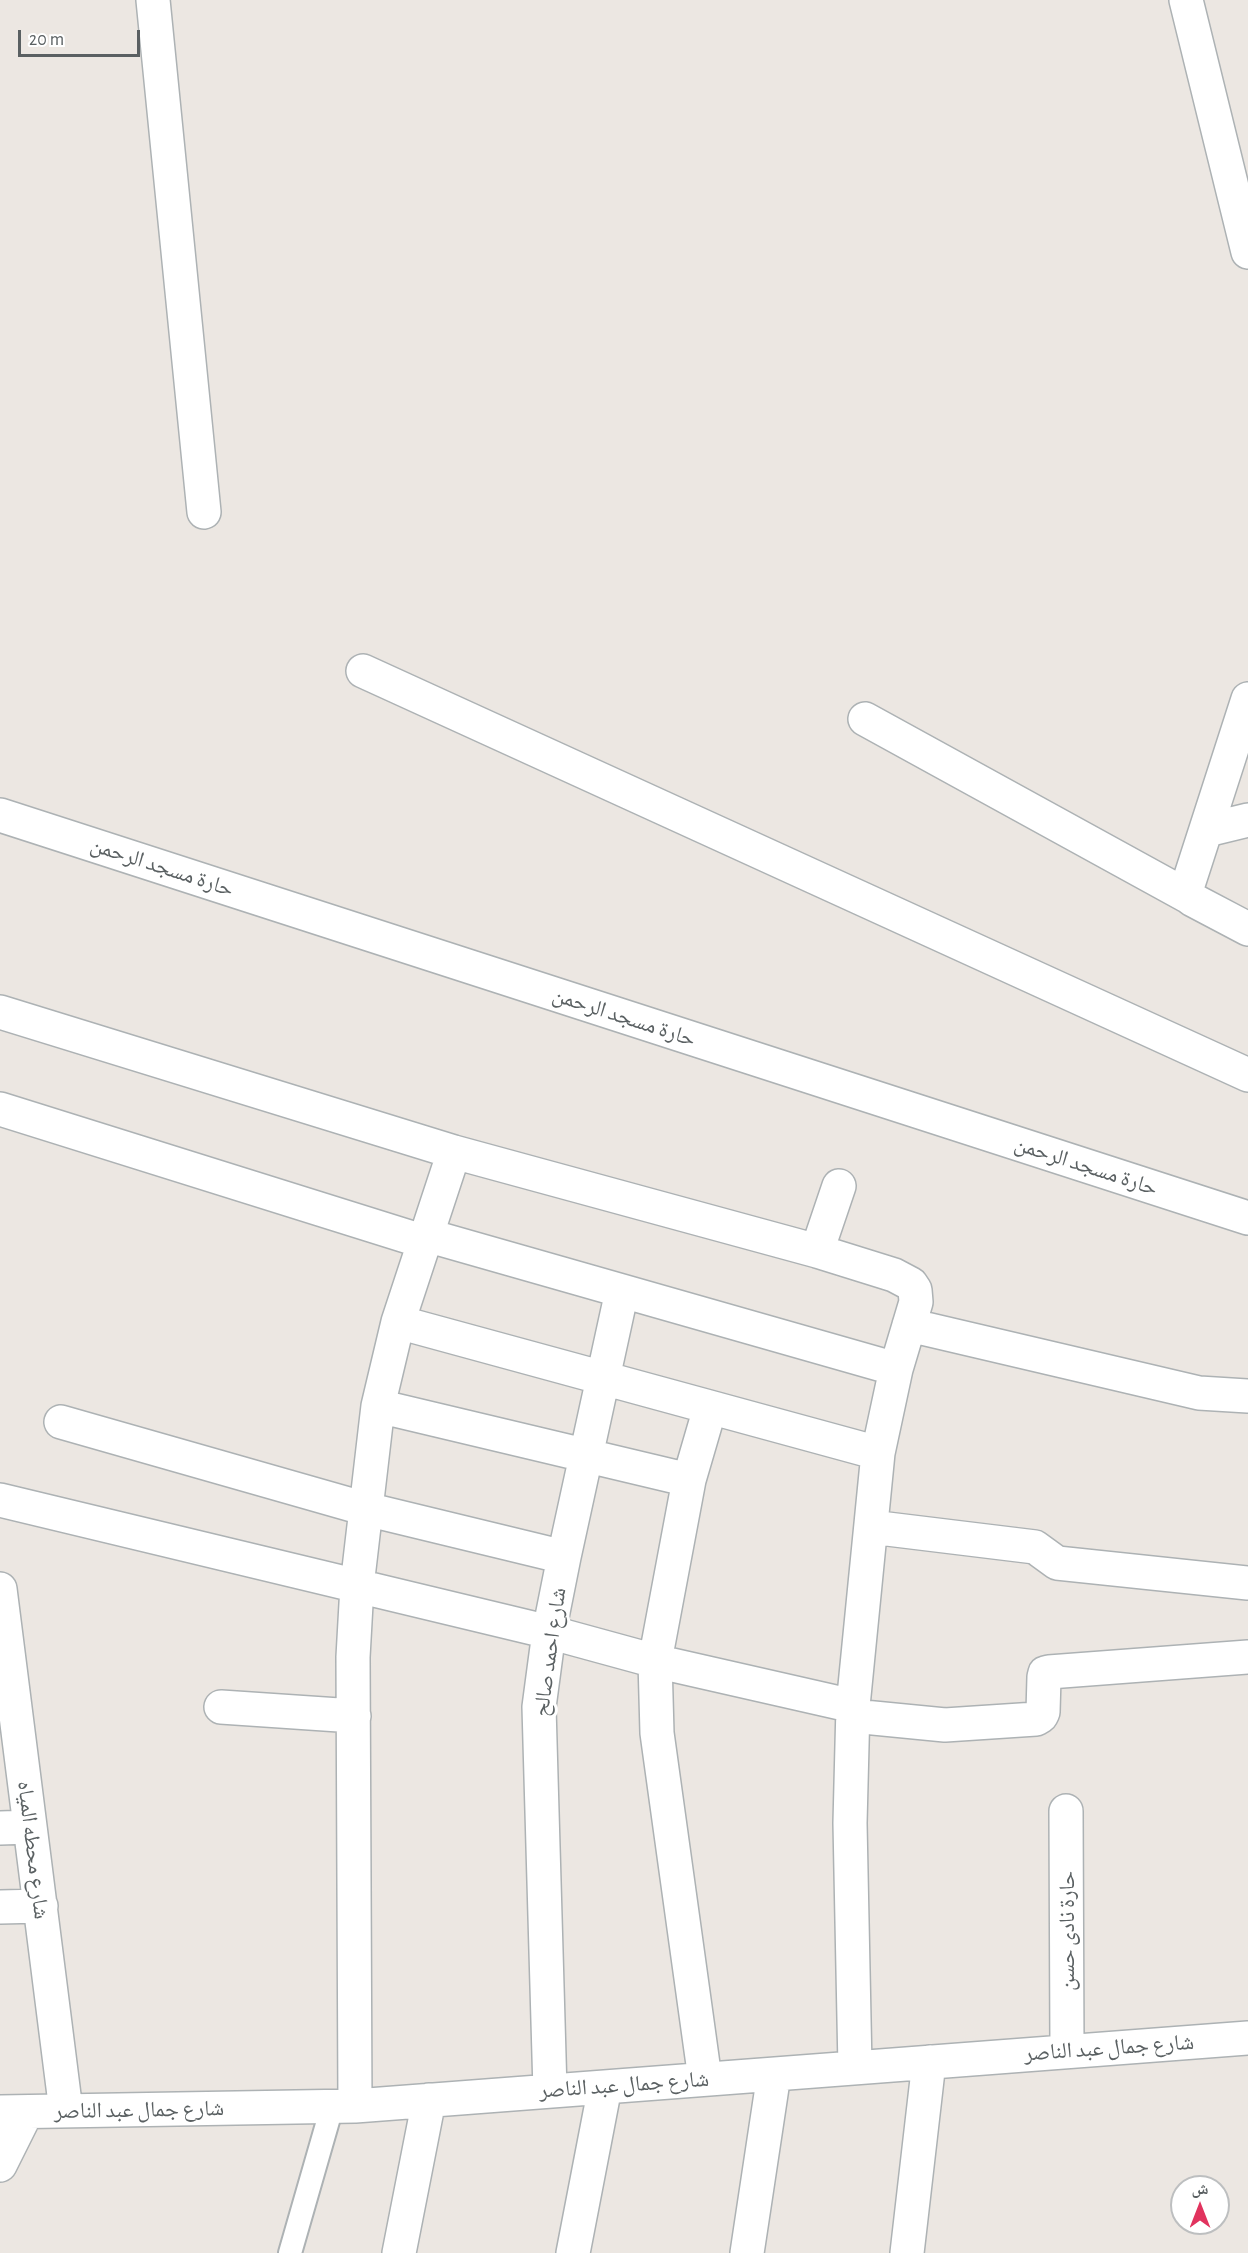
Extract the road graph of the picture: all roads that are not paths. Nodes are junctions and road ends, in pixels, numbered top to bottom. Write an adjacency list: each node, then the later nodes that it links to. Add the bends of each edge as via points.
1 (153, 0): 5 (street)
2 (1186, 0): 3 (street)
3 (1239, 170): 4 (street)
4 (1248, 252)
5 (204, 512)
6 (363, 671): 15 (street)
7 (1248, 699): 11 (street)
8 (865, 719): 12 (street)
9 (0, 815): 19 (street, حارة مسجد الرحمن)
10 (1248, 820): 11 (street)
11 (1208, 830): 12 (street, via 1189,884)
12 (1189, 897): 13 (street)
13 (1248, 929)
14 (0, 1012): 17 (street)
15 (1248, 1076)
16 (0, 1109): 20 (street)
17 (454, 1152): 20 (street); 21 (street)
18 (839, 1186): 21 (street)
19 (1248, 1218)
20 (425, 1239): 22 (street); 23 (street)
21 (817, 1251): 24 (street, via 911,1284 916,1302)
22 (622, 1291): 25 (street); 26 (street, شارع احمد صالح)
23 (398, 1322): 26 (street); 28 (street)
24 (909, 1325): 25 (street); 27 (street, via 1199,1393)
25 (896, 1369): 31 (street)
26 (603, 1380): 29 (street); 32 (street, شارع احمد صالح)
27 (1248, 1396)
28 (378, 1406): 32 (street); 35 (street)
29 (710, 1408): 31 (street); 33 (street)
30 (61, 1422): 35 (street)
31 (878, 1453): 36 (street)
32 (585, 1456): 33 (street); 37 (street, شارع احمد صالح)
33 (689, 1480): 43 (street)
34 (0, 1500): 39 (street)
35 (366, 1509): 37 (street); 39 (street)
36 (871, 1527): 38 (street, via 1035,1547 1057,1563); 45 (street)
37 (564, 1557): 41 (street, شارع احمد صالح)
38 (1248, 1583)
39 (357, 1586): 41 (street); 46 (street)
40 (0, 1589): 47 (street, شارع محطه المياه)
41 (549, 1632): 43 (street); 59 (street, شارع احمد صالح, via 539,1707)
42 (1248, 1657): 45 (street, via 1045,1673 1042,1712 1036,1719 945,1725)
43 (655, 1661): 45 (street); 57 (street, via 657,1733)
44 (221, 1707): 46 (street)
45 (853, 1711): 55 (street, via 850,1823)
46 (354, 1716): 61 (street)
47 (10, 1744): 49 (street, شارع محطه المياه)
48 (1066, 1811): 53 (street, حارة نادى حسن)
49 (15, 1827): 50 (street, شارع محطه المياه)
50 (40, 1906): 51 (street); 62 (street, شارع محطه المياه)
51 (0, 1907)
52 (1248, 2038): 53 (street, شارع جمال عبد الناصر)
53 (1067, 2051): 54 (street, شارع جمال عبد الناصر)
54 (929, 2062): 55 (street, شارع جمال عبد الناصر); 69 (street)
55 (855, 2068): 56 (street, شارع جمال عبد الناصر)
56 (774, 2074): 57 (street, شارع جمال عبد الناصر); 68 (street)
57 (705, 2079): 58 (street, شارع جمال عبد الناصر)
58 (605, 2087): 59 (street, شارع جمال عبد الناصر); 67 (street)
59 (550, 2091): 60 (street, شارع جمال عبد الناصر)
60 (429, 2100): 61 (street, شارع جمال عبد الناصر); 66 (street)
61 (344, 2106): 62 (street, شارع جمال عبد الناصر); 65 (lane)
62 (66, 2110): 63 (street, شارع جمال عبد الناصر)
63 (13, 2112): 64 (street)
64 (0, 2165)
65 (290, 2253)
66 (399, 2253)
67 (573, 2253)
68 (747, 2253)
69 (908, 2253)

